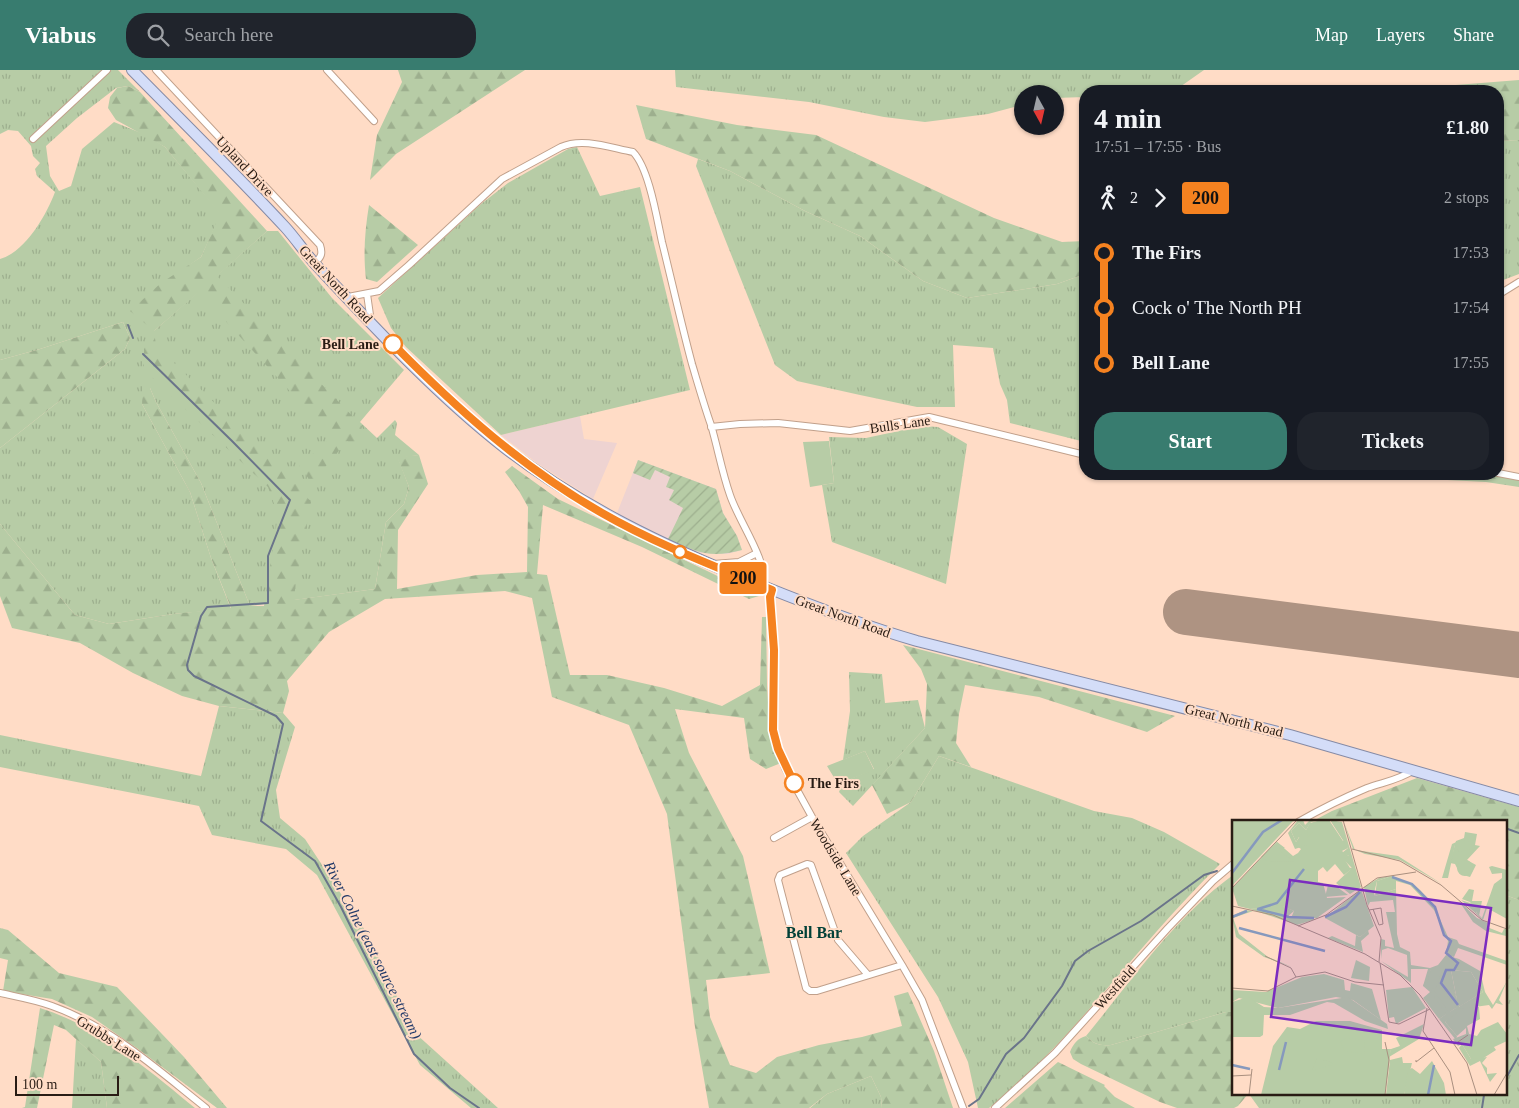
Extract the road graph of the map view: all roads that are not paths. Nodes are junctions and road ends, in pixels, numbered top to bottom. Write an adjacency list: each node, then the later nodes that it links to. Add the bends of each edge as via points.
1 (107, 70): 6 (street)
2 (132, 70): 7 (main road, Great North Road, via 286,228)
3 (156, 70): 7 (street, Upland Drive, via 320,245 321,256)
4 (328, 70): 5 (street)
5 (374, 121)
6 (33, 139)
7 (314, 263): 11 (main road, Great North Road)
8 (1519, 282): 9 (street)
9 (1504, 291)
10 (367, 294): 11 (street); 12 (street); 13 (street, via 379,291 502,179 544,156 571,143 633,152 642,164 654,206 689,354)
11 (348, 297): 12 (main road, Great North Road)
12 (371, 322): 18 (main road, Great North Road, via 469,417 528,465 602,513)
13 (711, 426): 14 (street, Bulls Lane, via 778,423 850,431 929,417); 17 (street, via 723,476)
14 (1079, 454)
15 (1504, 474): 16 (street)
16 (1519, 477)
17 (757, 553): 18 (street, via 739,562); 19 (street)
18 (709, 564): 19 (main road, Great North Road)
19 (768, 588): 20 (main road, Great North Road, via 916,641 1290,734); 22 (street, Woodside Lane, via 774,650 773,730 785,768)
20 (1414, 770): 21 (main road, Great North Road); 23 (street, via 1403,778 1338,800)
21 (1519, 801)
22 (812, 817): 24 (street); 26 (street, Woodside Lane)
23 (1302, 820)
24 (774, 838)
25 (1232, 865): 31 (street, Westfield, via 1212,881 1055,1053)
26 (902, 965): 27 (street); 30 (street, Woodside Lane, via 922,1000)
27 (868, 975): 27 (street, via 817,991 806,988 778,880 780,875 811,865 838,940)
28 (0, 994): 29 (street, Grubbs Lane, via 53,1006 91,1024 127,1046)
29 (206, 1108)
30 (964, 1108)
31 (995, 1108)

